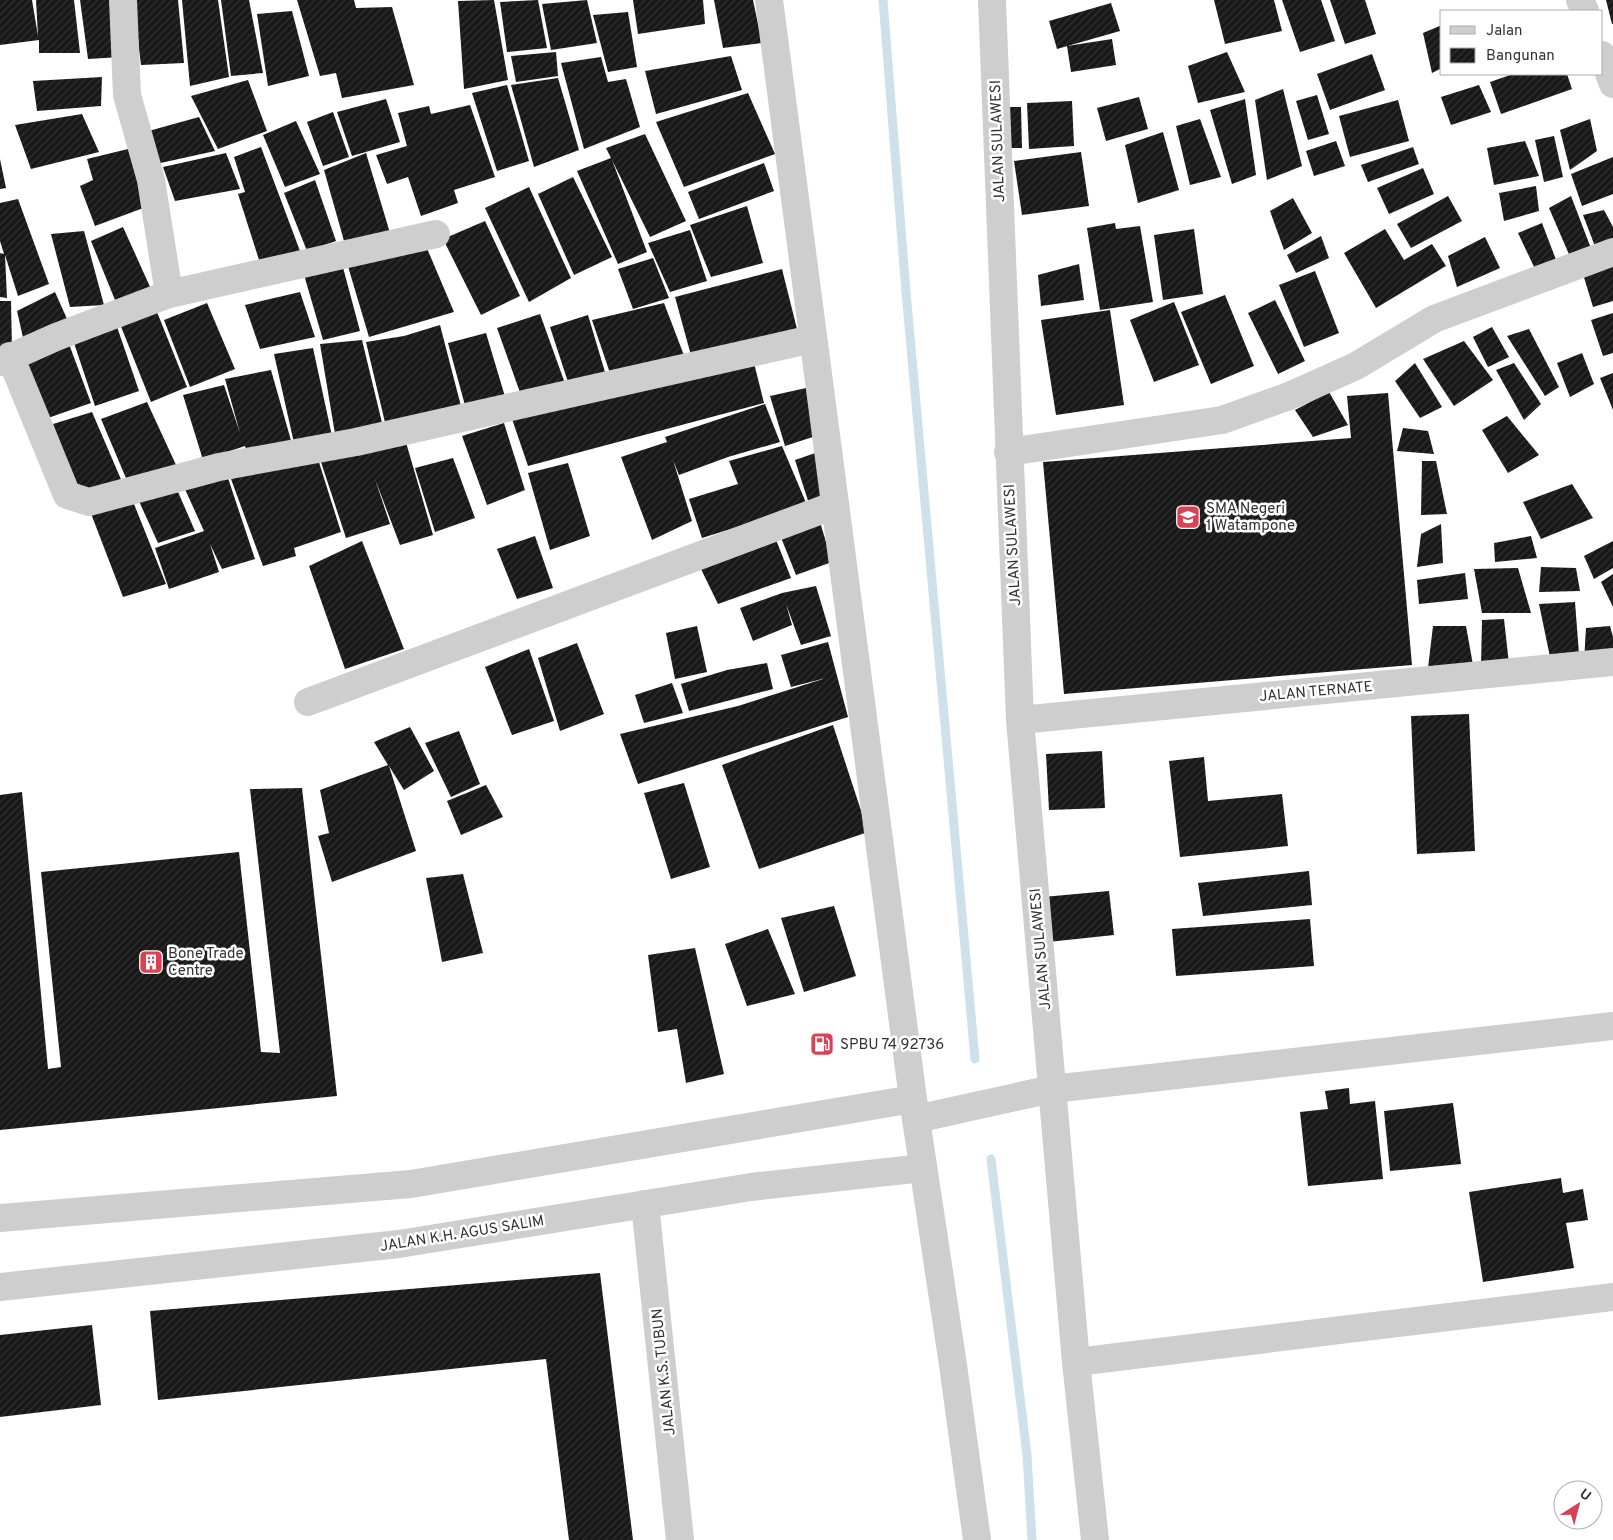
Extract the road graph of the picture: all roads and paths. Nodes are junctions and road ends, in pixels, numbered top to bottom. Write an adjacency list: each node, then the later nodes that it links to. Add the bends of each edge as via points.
1 (123, 0): 8 (street, via 127,95 151,180)
2 (769, 0): 9 (street)
3 (992, 0): 11 (street, JALAN SULAWESI)
4 (1603, 58): 5 (street)
5 (1613, 84)
6 (436, 234): 8 (street)
7 (1613, 252): 11 (street, via 1434,320 1356,366 1289,396 1222,420)
8 (169, 294): 10 (street)
9 (812, 339): 10 (street, via 356,442 219,467 89,502 67,495); 12 (street)
10 (5, 359)
11 (1008, 452): 15 (street, JALAN SULAWESI)
12 (835, 505): 14 (street); 18 (street)
13 (1613, 662): 15 (street, JALAN TERNATE)
14 (308, 702)
15 (1020, 720): 17 (street, JALAN SULAWESI)
16 (1613, 1026): 17 (street)
17 (1052, 1089): 18 (street, via 964,1108); 24 (street, JALAN SULAWESI)
18 (914, 1109): 19 (street); 21 (street, via 411,1184)
19 (923, 1168): 20 (street, JALAN K.H. AGUS SALIM); 26 (street)
20 (645, 1204): 22 (street, JALAN K.H. AGUS SALIM, via 399,1244); 25 (street, JALAN K.S. TUBUN)
21 (0, 1218)
22 (0, 1287)
23 (1613, 1297): 24 (street)
24 (1076, 1362): 27 (street, JALAN SULAWESI)
25 (680, 1540)
26 (977, 1540)
27 (1095, 1540)

